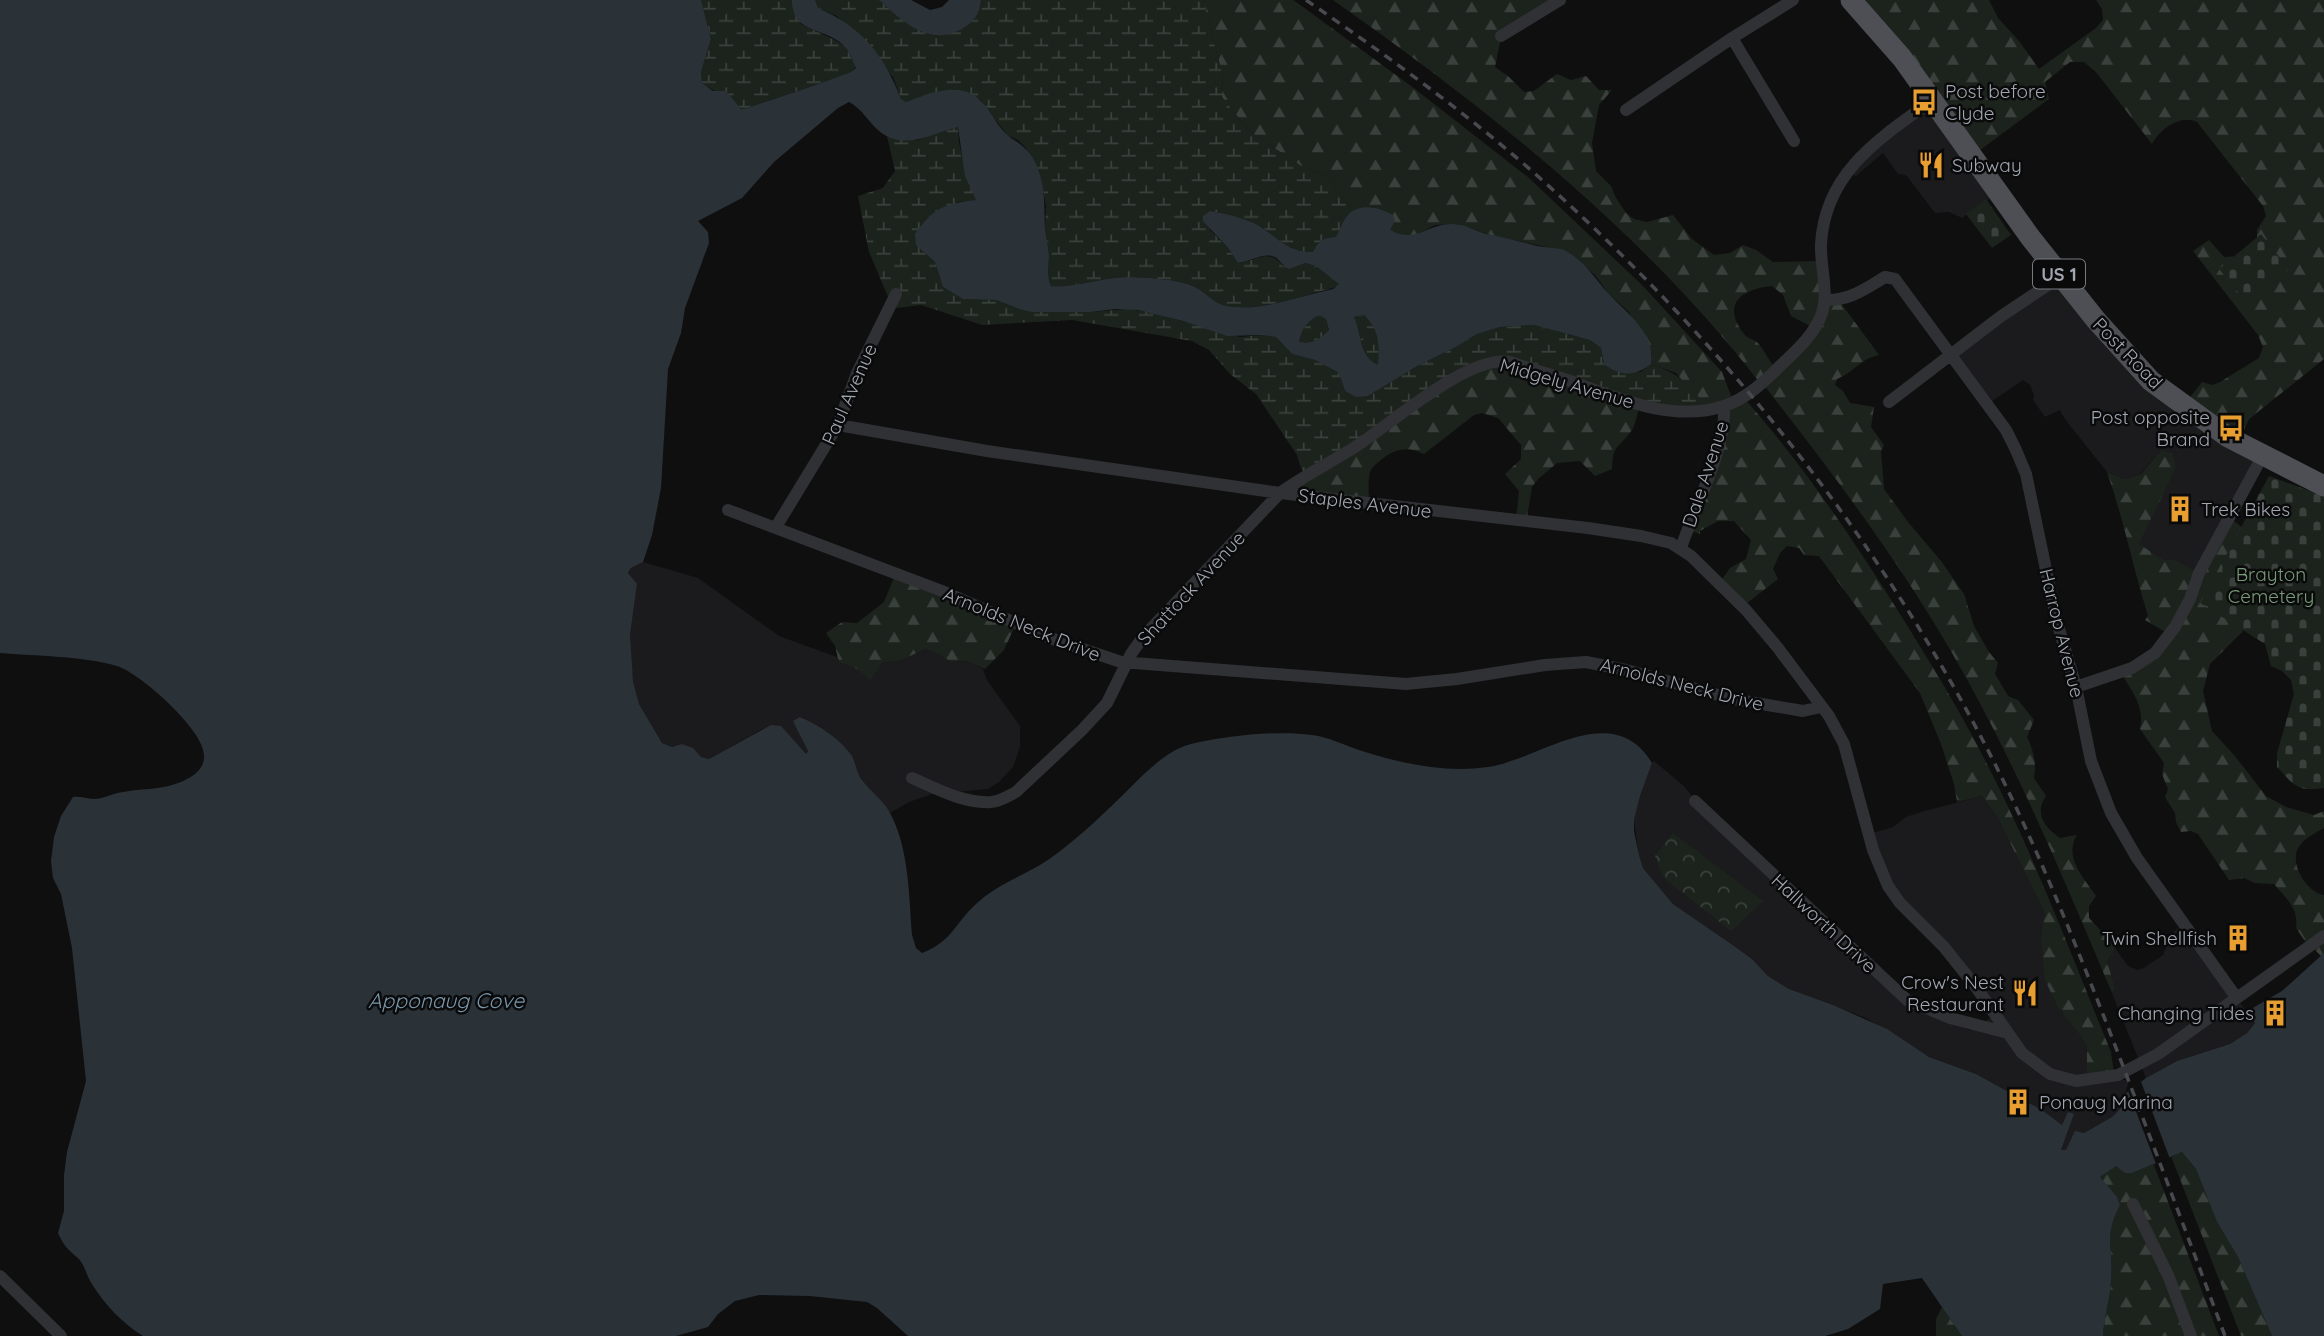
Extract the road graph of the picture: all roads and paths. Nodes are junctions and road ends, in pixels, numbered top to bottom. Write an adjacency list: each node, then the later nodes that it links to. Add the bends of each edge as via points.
1 (1560, 0): 4 (street)
2 (1793, 0): 5 (street)
3 (1856, 2): 6 (main road, Post Road / US 1)
4 (1500, 36)
5 (1732, 38): 7 (street); 8 (street)
6 (1933, 100): 9 (main road, Post Road / US 1); 11 (street, via 1860,156 1837,188 1821,240)
7 (1626, 110)
8 (1794, 141)
9 (2061, 276): 12 (street); 16 (main road, Post Road / US 1, via 2151,381 2228,437)
10 (896, 294): 15 (street, Paul Avenue, via 857,373)
11 (1825, 300): 12 (street, Harrop Avenue, via 1853,297 1885,277 1895,279); 14 (street, Dale Avenue, via 1816,326 1802,345 1762,383)
12 (1951, 353): 13 (street); 23 (street, Harrop Avenue, via 2006,430 2026,474 2057,622)
13 (1889, 402)
14 (1724, 406): 18 (street, Midgely Avenue, via 1700,411 1652,407 1510,362 1492,361 1437,389); 21 (street, Dale Avenue, via 1725,421)
15 (838, 425): 18 (street, Staples Avenue); 20 (street, Paul Avenue)
16 (2263, 456): 17 (main road, Post Road / US 1); 23 (street, via 2199,573 2175,628 2155,653 2132,668)
17 (2324, 486)
18 (1280, 494): 21 (street, Staples Avenue, via 1588,528 1662,540); 22 (street, Shattock Avenue, via 1153,626)
19 (728, 510): 20 (street, Arnolds Neck Drive)
20 (776, 527): 22 (street, Arnolds Neck Drive, via 1050,638)
21 (1681, 548): 24 (street, Staples Avenue, via 1746,610)
22 (1128, 663): 24 (street, Arnolds Neck Drive, via 1406,684 1586,662 1732,699 1803,711); 25 (street, Shattock Avenue, via 1099,713 1008,797 975,801)
23 (2076, 687): 28 (street, Harrop Avenue, via 2091,761 2111,813 2137,858)
24 (1821, 707): 29 (street, via 1844,744 1872,850 1893,896 1944,947)
25 (912, 778)
26 (1695, 801): 29 (street, Hallworth Drive, via 1907,1000 1950,1018)
27 (2324, 936): 28 (street)
28 (2236, 997): 29 (street, via 2150,1059 2105,1078 2076,1081 2050,1074 2022,1053)
29 (2008, 1033)
30 (2133, 1204): 33 (street)
31 (0, 1276): 32 (street)
32 (61, 1336)
33 (2191, 1336)

